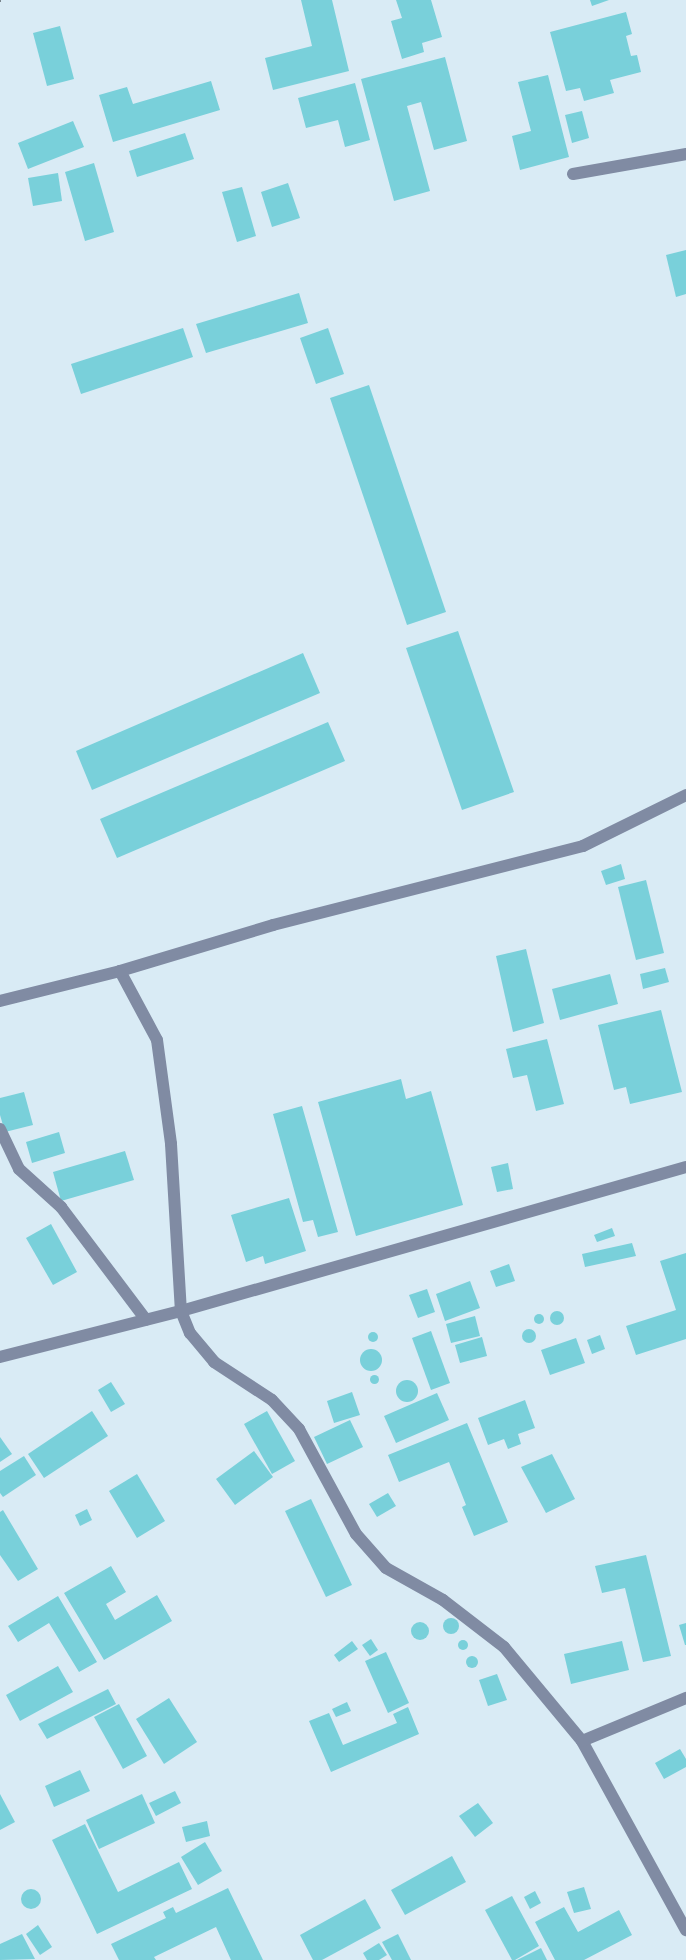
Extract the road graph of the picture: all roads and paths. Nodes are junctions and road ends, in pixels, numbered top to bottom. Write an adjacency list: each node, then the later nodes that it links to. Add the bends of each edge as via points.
1 (686, 154): 2 (street)
2 (573, 174)
3 (686, 795): 4 (street, via 583,846 273,925)
4 (120, 971): 5 (street); 8 (street, via 157,1040 171,1144)
5 (0, 1001)
6 (0, 1129): 9 (street, via 19,1169 61,1207)
7 (686, 1167): 8 (street)
8 (181, 1311): 9 (street); 12 (street, via 190,1333 214,1362 272,1400 299,1429 356,1534 386,1568 443,1600 504,1647)
9 (146, 1320): 10 (street)
10 (0, 1357)
11 (686, 1698): 12 (street)
12 (582, 1741): 13 (street)
13 (686, 1930)

